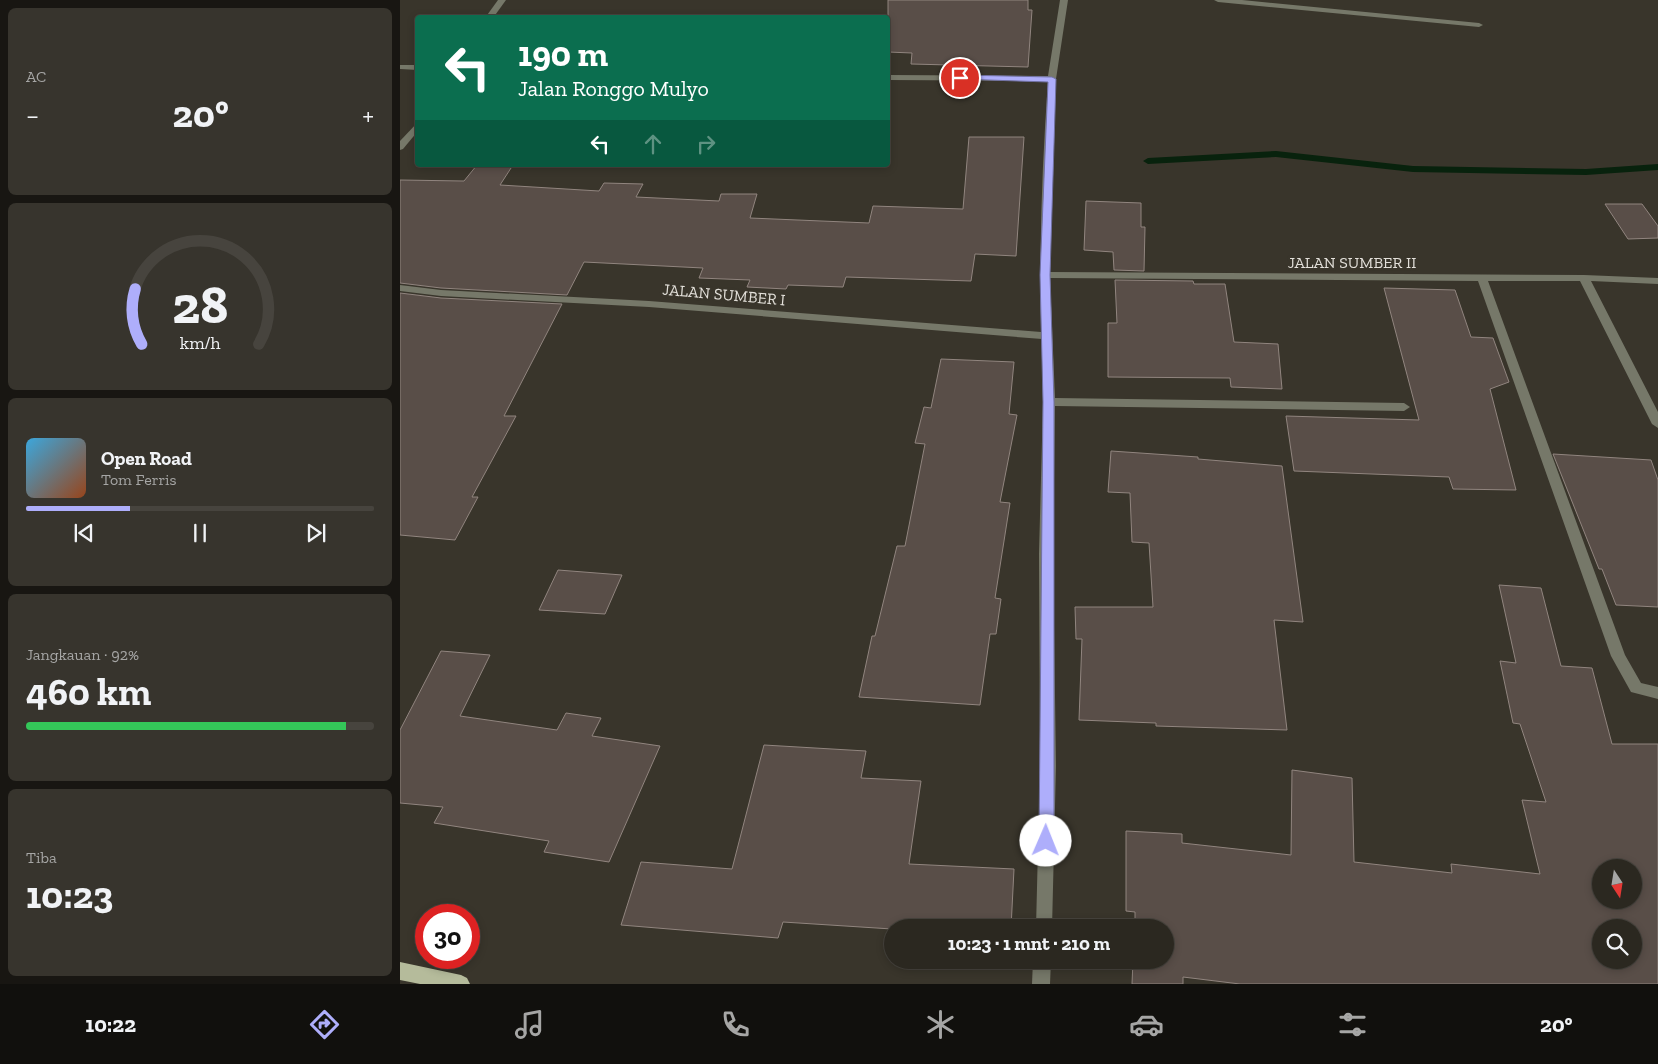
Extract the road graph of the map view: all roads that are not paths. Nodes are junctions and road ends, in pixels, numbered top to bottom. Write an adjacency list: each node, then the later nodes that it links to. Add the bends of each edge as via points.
1 (502, 0): 4 (street)
2 (1064, 0): 9 (street)
3 (1218, 0): 5 (street)
4 (491, 15)
5 (1478, 25)
6 (400, 67): 7 (street)
7 (415, 68)
8 (890, 77): 9 (street)
9 (1052, 79): 12 (street)
10 (415, 129): 11 (street)
11 (400, 147)
12 (1045, 275): 13 (street, JALAN SUMBER II); 17 (street)
13 (1482, 278): 14 (street, JALAN SUMBER II); 21 (street, via 1618,656 1636,688)
14 (1584, 278): 15 (street, JALAN SUMBER II); 20 (street)
15 (1658, 281)
16 (400, 288): 17 (street, JALAN SUMBER I)
17 (1046, 336): 18 (street)
18 (1048, 402): 19 (street); 22 (street, via 1048,766)
19 (1404, 407)
20 (1658, 424)
21 (1658, 693)
22 (1044, 919)
23 (1042, 969): 26 (street)
24 (400, 971): 25 (main road)
25 (461, 984)
26 (1041, 984)

